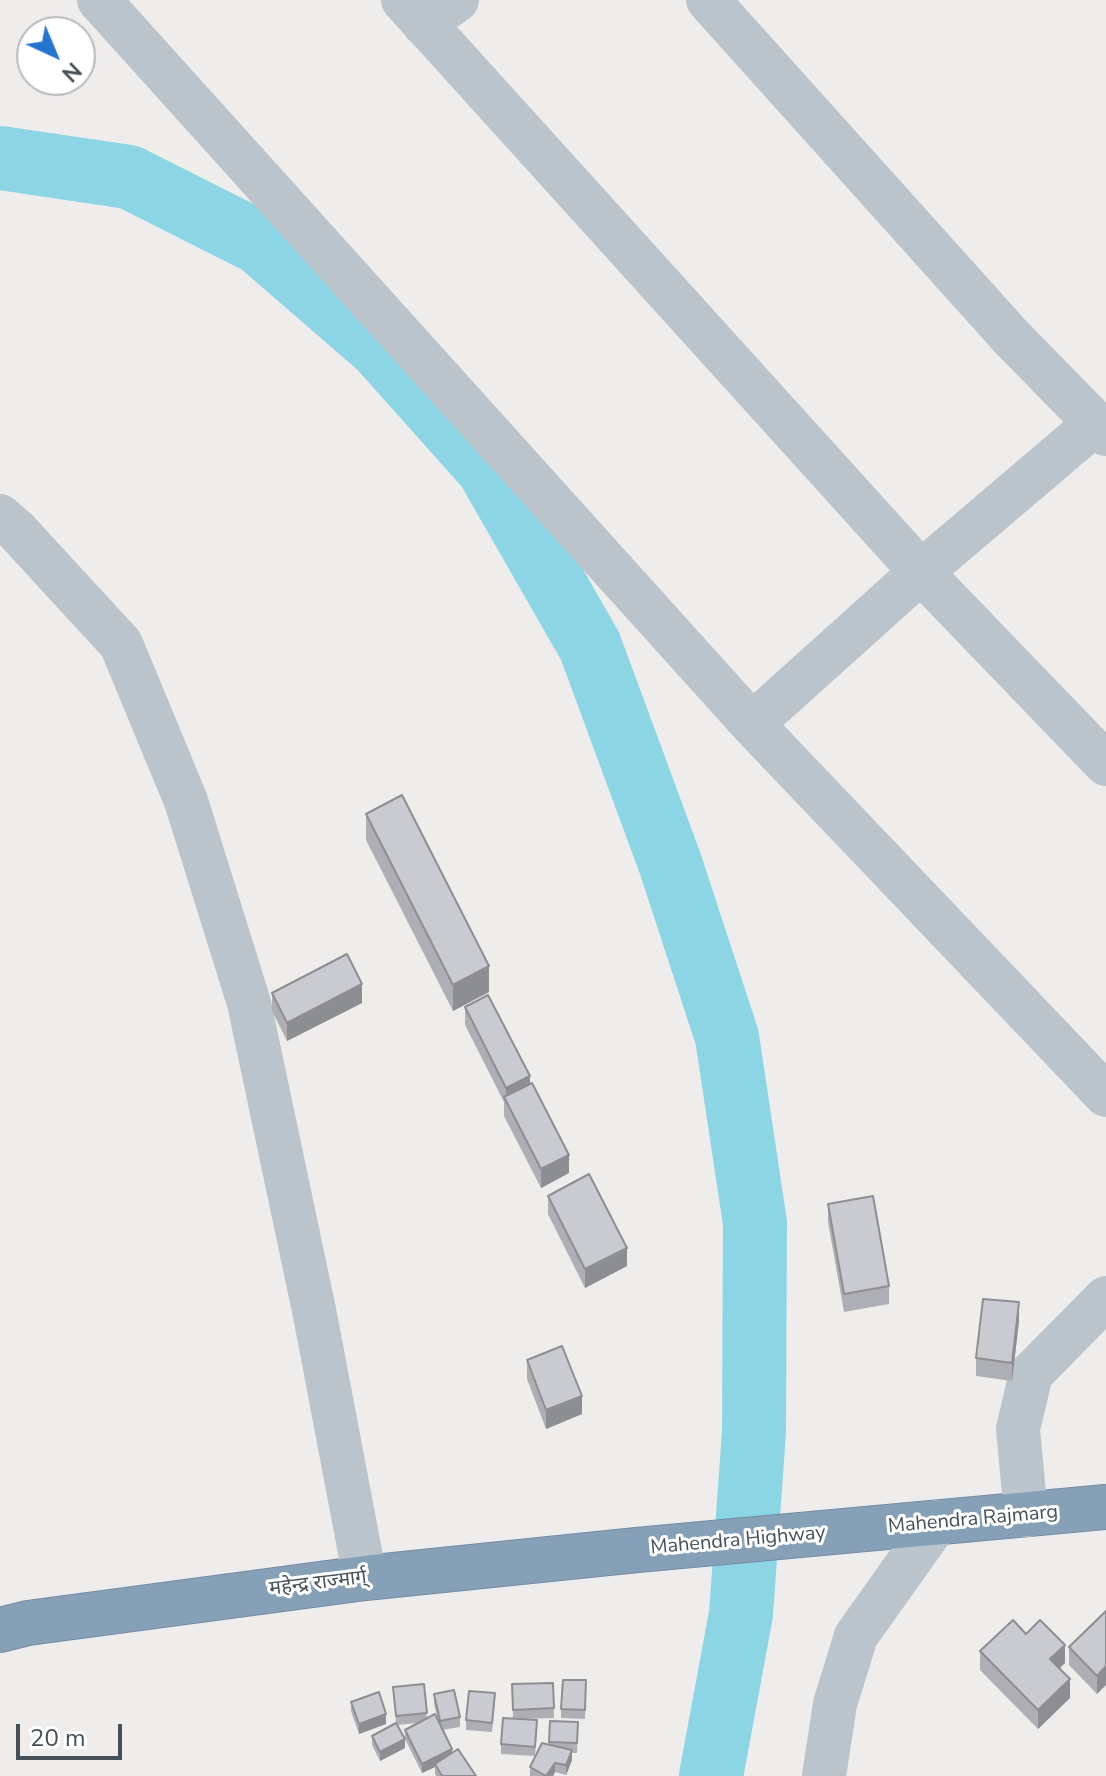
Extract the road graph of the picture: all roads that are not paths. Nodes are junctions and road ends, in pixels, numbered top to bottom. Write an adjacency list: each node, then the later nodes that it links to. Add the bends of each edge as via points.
1 (99, 0): 7 (street)
2 (708, 0): 4 (street, via 1011,337)
3 (428, 8): 6 (street)
4 (1101, 429): 6 (street)
5 (0, 516): 16 (street, via 121,644 186,801 249,1003)
6 (921, 572): 7 (street); 8 (street)
7 (752, 724): 9 (street)
8 (1106, 764)
9 (1106, 1095)
10 (1106, 1298): 12 (street, via 1031,1374 1018,1429)
11 (1106, 1507): 12 (highway, Mahendra Rajmarg)
12 (1026, 1515): 13 (highway, Mahendra Rajmarg)
13 (937, 1522): 14 (highway, Mahendra Rajmarg); 18 (street, via 856,1636 835,1704)
14 (839, 1533): 15 (highway, Mahendra Highway)
15 (637, 1550): 16 (highway, महेन्द्र राज्मार्ग्)
16 (365, 1578): 17 (highway, महेन्द्र राज्मार्ग्)
17 (0, 1630)
18 (824, 1776)

